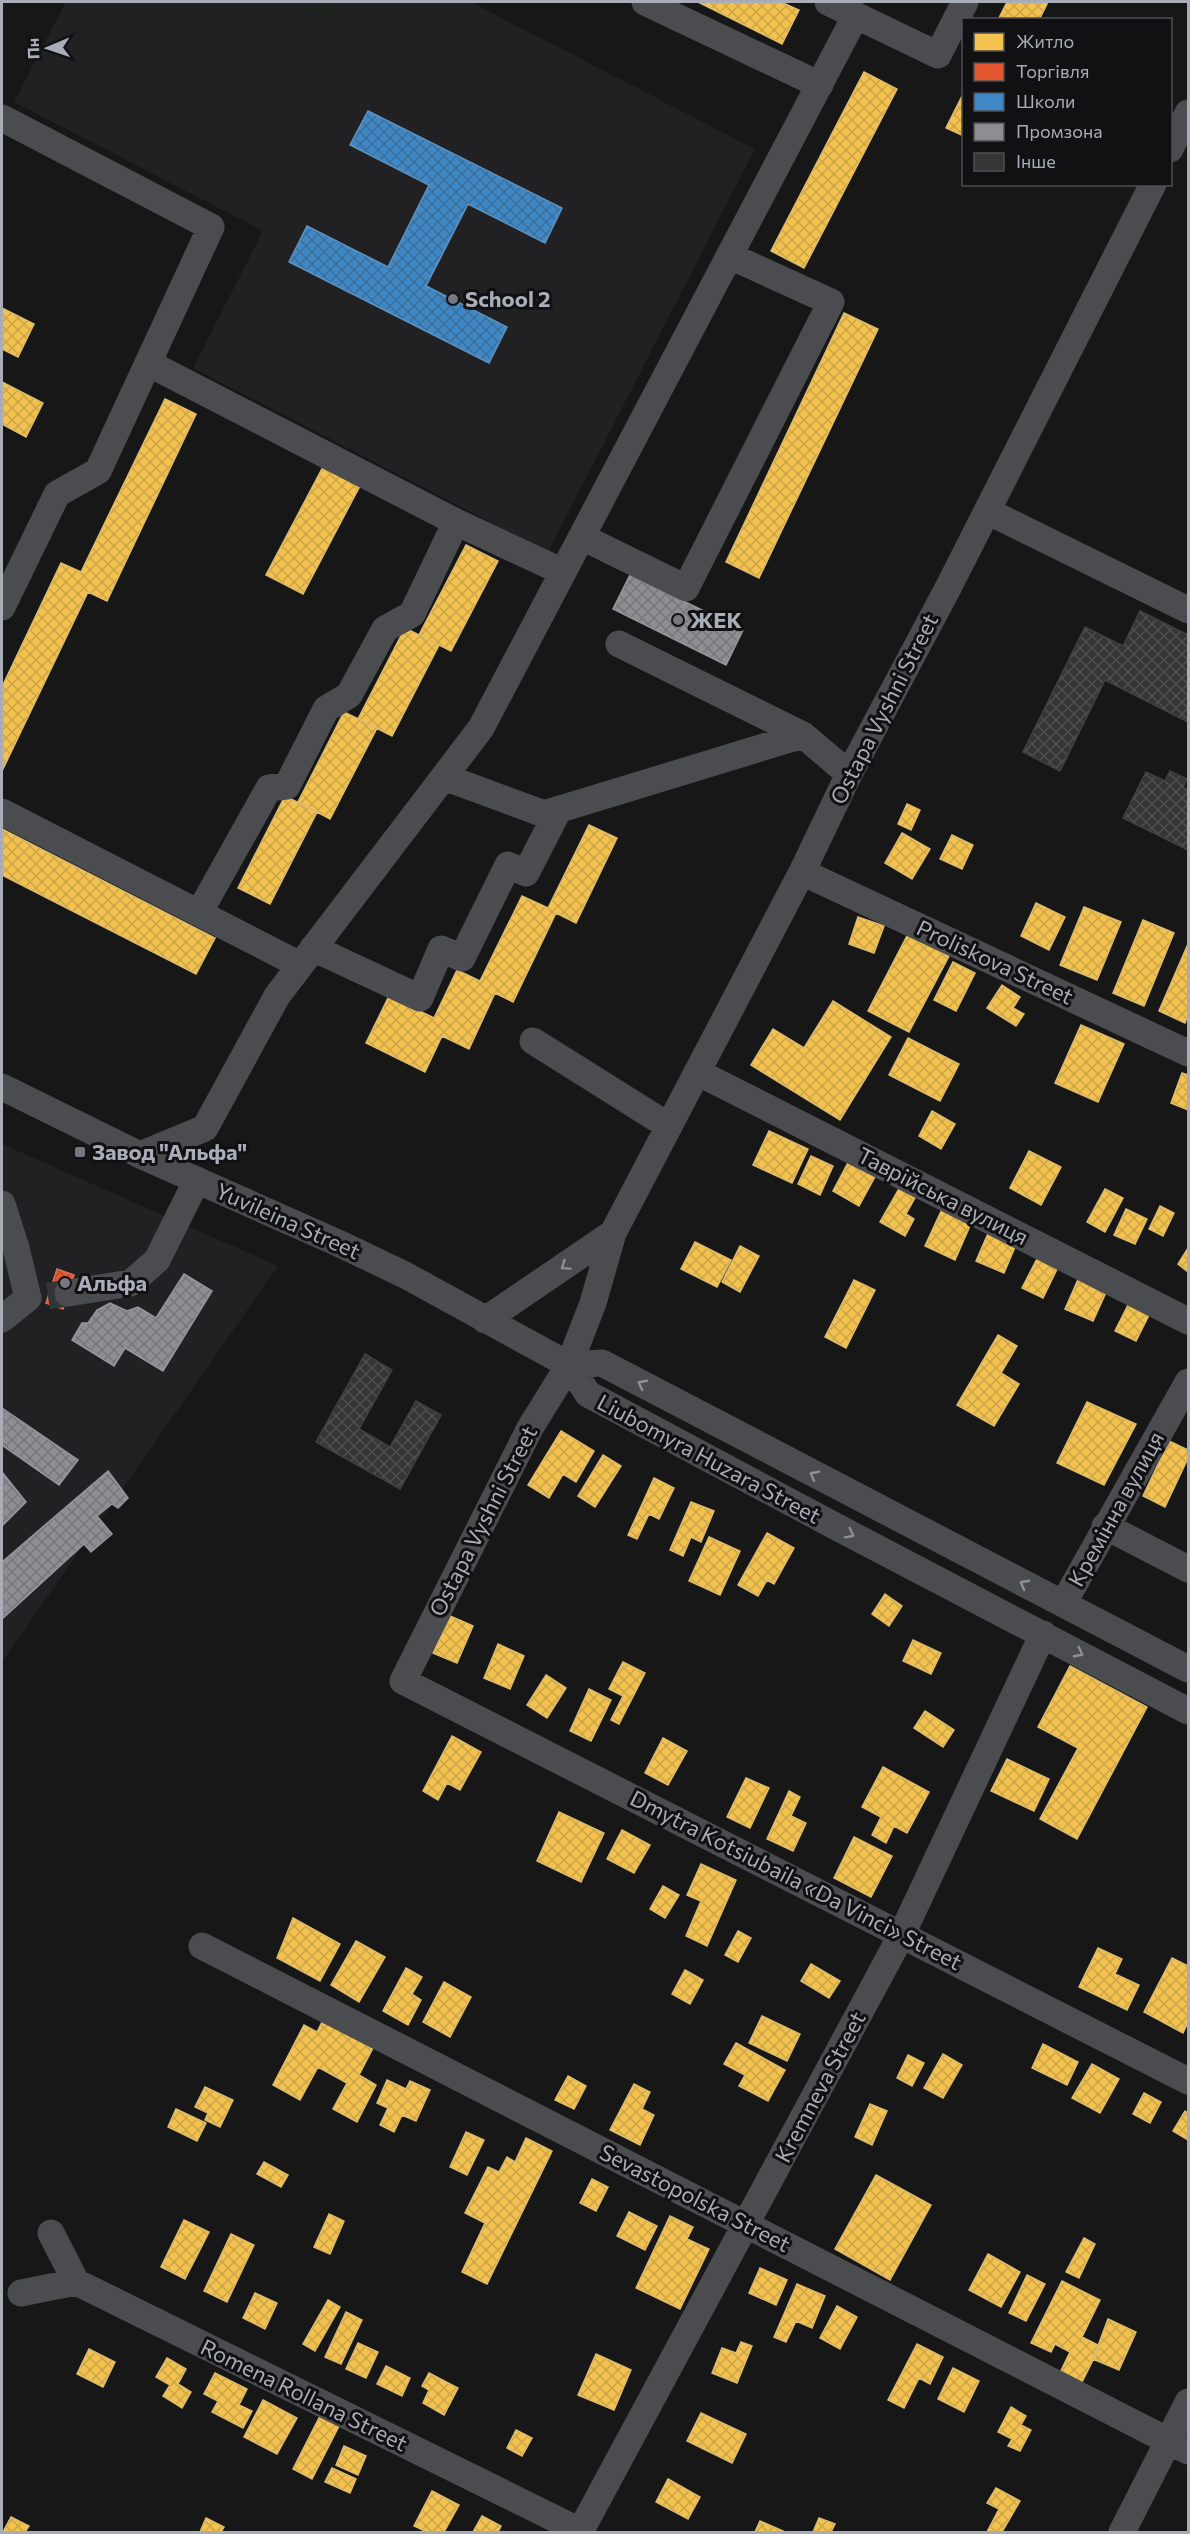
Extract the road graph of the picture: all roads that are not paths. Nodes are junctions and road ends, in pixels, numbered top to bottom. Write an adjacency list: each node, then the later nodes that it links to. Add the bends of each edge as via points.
1 (645, 2): 5 (street)
2 (828, 2): 4 (street)
3 (965, 2): 4 (street, via 938,55)
4 (856, 15): 5 (street)
5 (820, 85): 10 (street)
6 (1188, 113): 8 (street)
7 (2, 118): 11 (street, via 211,227)
8 (1172, 145)
9 (1152, 186): 12 (street, Ostapa Vyshni Street)
10 (729, 256): 14 (street); 14 (street, via 831,302 686,588)
11 (148, 363): 13 (street); 16 (street, via 98,471 57,494)
12 (987, 511): 17 (street); 20 (street, Ostapa Vyshni Street)
13 (456, 522): 15 (street); 25 (street, via 412,614 385,629 349,695 326,710 287,786 269,788)
14 (582, 537): 15 (street)
15 (563, 572): 21 (street, via 481,728)
16 (2, 607)
17 (1188, 610)
18 (619, 644): 19 (street)
19 (803, 735): 20 (street); 22 (street)
20 (849, 774): 24 (street, Ostapa Vyshni Street)
21 (444, 777): 22 (street, via 544,814); 26 (street)
22 (559, 809): 26 (street, via 526,873 508,865 462,958 441,949 420,998)
23 (2, 812): 25 (street)
24 (802, 872): 28 (street, Proliskova Street); 29 (street, Ostapa Vyshni Street)
25 (199, 913): 26 (street)
26 (307, 957): 32 (street, via 277,996 205,1128)
27 (533, 1041): 31 (street)
28 (1188, 1053)
29 (697, 1072): 31 (street, Ostapa Vyshni Street); 39 (street, Таврійська вулиця)
30 (2, 1087): 32 (street, Yuvileina Street)
31 (667, 1125): 35 (street, Ostapa Vyshni Street)
32 (140, 1155): 33 (street, Yuvileina Street)
33 (197, 1180): 36 (street, via 157,1260 131,1283); 38 (street, Yuvileina Street, via 405,1275)
34 (2, 1204): 36 (street, via 16,1248)
35 (613, 1233): 38 (street, one-way to 38); 40 (street, Ostapa Vyshni Street, via 593,1303)
36 (48, 1296): 37 (street)
37 (2, 1319)
38 (485, 1320): 40 (street, Yuvileina Street)
39 (1188, 1321)
40 (569, 1365): 44 (street, Liubomyra Huzara Street, one-way to 40, via 602,1363); 45 (street, Liubomyra Huzara Street, one-way to 45, via 588,1394); 47 (street, Ostapa Vyshni Street, via 530,1428)
41 (1188, 1382): 42 (street, Кремінна вулиця)
42 (1105, 1526): 43 (street); 44 (street, Кремінна вулиця)
43 (1188, 1569)
44 (1063, 1604): 46 (street, Liubomyra Huzara Street)
45 (1043, 1634): 48 (street, Liubomyra Huzara Street, one-way to 48); 49 (street, Kremneva Street)
46 (1188, 1669)
47 (403, 1681): 49 (street, Dmytra Kotsiubaila «Da Vinci» Street)
48 (1188, 1711)
49 (902, 1934): 51 (street, Dmytra Kotsiubaila «Da Vinci» Street); 52 (street, Kremneva Street)
50 (202, 1946): 52 (street, Sevastopolska Street)
51 (1188, 2080)
52 (746, 2224): 57 (street, Sevastopolska Street); 58 (street, Kremneva Street)
53 (51, 2233): 54 (street)
54 (76, 2282): 55 (street); 58 (street, Romena Rollana Street)
55 (21, 2293)
56 (1188, 2402): 57 (street)
57 (1179, 2446): 59 (street)
58 (581, 2532)
59 (1122, 2532)

